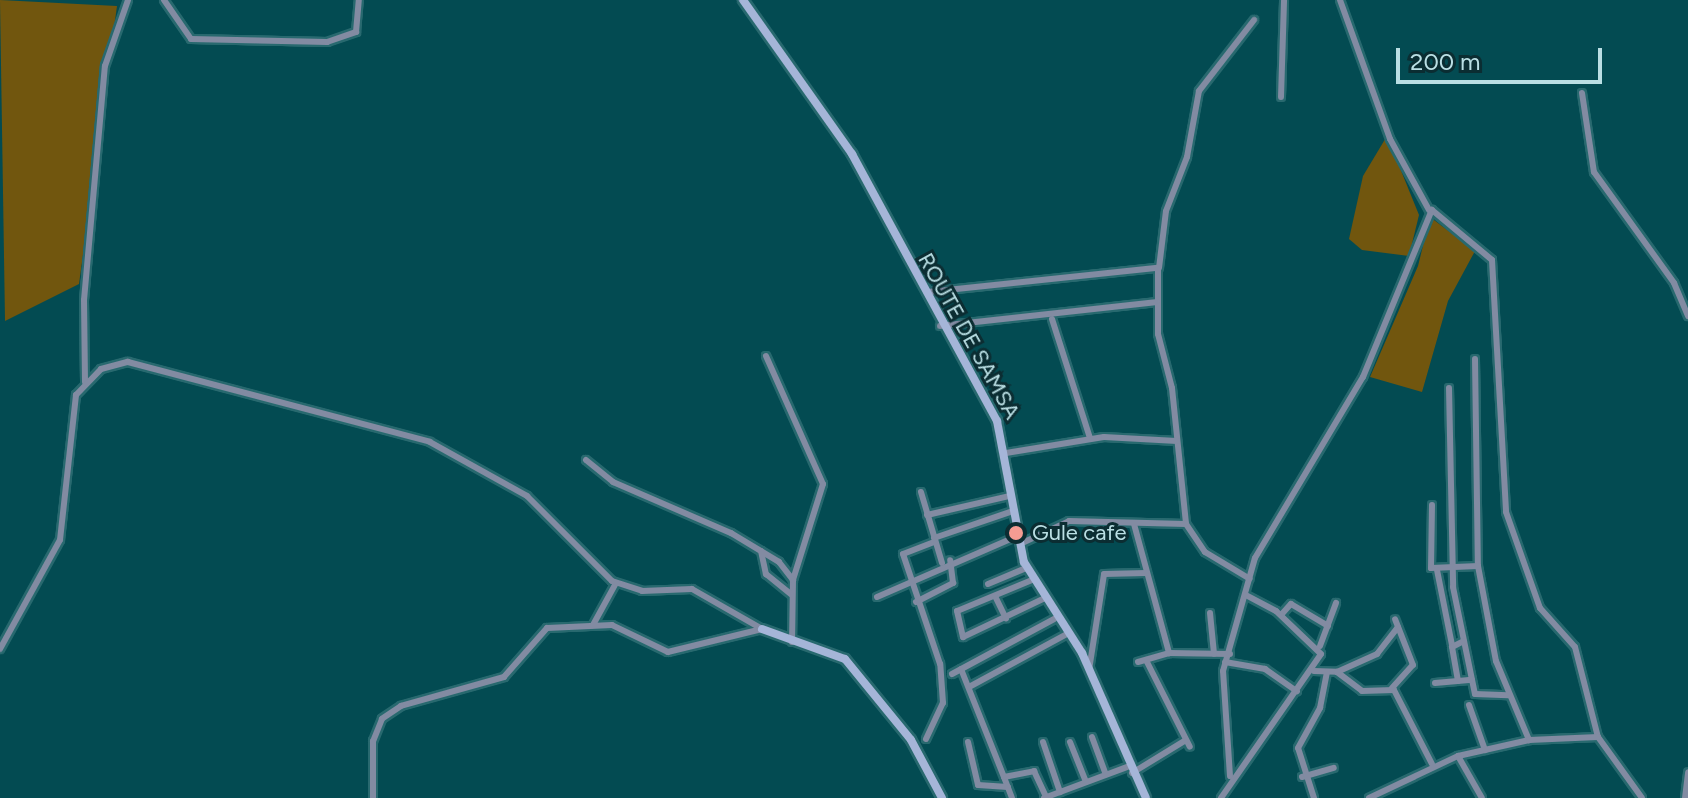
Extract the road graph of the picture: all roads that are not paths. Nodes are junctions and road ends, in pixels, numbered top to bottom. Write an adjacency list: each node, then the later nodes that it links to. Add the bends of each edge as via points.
1 (128, 0): 19 (street, via 105,66)
2 (164, 0): 3 (street, via 191,39 327,42 356,32)
3 (359, 0)
4 (743, 0): 12 (street, ROUTE DE SAMSA, via 852,154)
5 (1284, 0): 9 (street)
6 (1340, 0): 10 (street, via 1390,139)
7 (1254, 20): 11 (street, via 1199,91 1187,157 1166,211)
8 (1582, 93): 14 (street, via 1594,172 1674,283)
9 (1281, 97)
10 (1429, 210): 41 (street, via 1408,279 1369,365 1255,558); 88 (street, via 1492,260 1506,512 1540,608 1575,647)
11 (1159, 272): 12 (street, via 1146,265 1059,282); 13 (street)
12 (928, 292): 16 (street, ROUTE DE SAMSA)
13 (1157, 302): 15 (street); 22 (street)
14 (1688, 316)
15 (1052, 319): 16 (street); 21 (street)
16 (940, 326): 23 (street, ROUTE DE SAMSA, via 997,421)
17 (766, 356): 42 (street, via 823,484)
18 (1475, 359): 36 (street)
19 (85, 382): 45 (street, via 113,364 136,363 430,442 527,496); 68 (street, via 71,410 60,539)
20 (1449, 388): 38 (street)
21 (1090, 438): 22 (street); 23 (street)
22 (1177, 441): 31 (street)
23 (1006, 453): 26 (street, ROUTE DE SAMSA)
24 (586, 460): 34 (street, via 613,482)
25 (921, 492): 29 (street)
26 (1009, 496): 28 (street, ROUTE DE SAMSA); 29 (street)
27 (1432, 505): 39 (street, via 1430,564)
28 (1010, 512): 32 (street); 33 (street, ROUTE DE SAMSA)
29 (927, 515): 32 (street)
30 (1134, 524): 31 (street); 33 (street, via 1069,521); 40 (street)
31 (1186, 524): 41 (street, via 1205,552)
32 (935, 540): 35 (street); 43 (street, via 904,551)
33 (1017, 541): 35 (street); 37 (street, ROUTE DE SAMSA)
34 (761, 551): 42 (street); 47 (street, via 766,574)
35 (946, 562): 43 (street); 52 (street, via 953,583)
36 (1478, 566): 38 (street); 85 (street)
37 (1026, 568): 44 (street, ROUTE DE SAMSA); 46 (street)
38 (1451, 569): 39 (street); 64 (street)
39 (1437, 570): 66 (street)
40 (1146, 573): 69 (street); 74 (street, via 1104,574)
41 (1250, 579): 48 (street)
42 (793, 580): 47 (street)
43 (909, 580): 50 (street); 52 (street)
44 (1032, 580): 49 (street); 51 (street, ROUTE DE SAMSA)
45 (616, 583): 59 (street); 62 (street, via 696,590)
46 (988, 584)
47 (791, 594): 65 (street)
48 (1246, 595): 55 (street); 71 (street)
49 (995, 596): 56 (street); 56 (street, via 957,611 963,637)
50 (877, 597)
51 (1043, 599): 56 (street); 57 (street, ROUTE DE SAMSA)
52 (916, 602): 89 (street, via 938,655 943,695)
53 (1336, 603): 60 (street)
54 (1210, 613): 70 (street)
55 (1281, 615): 60 (street, via 1290,604); 67 (street)
56 (1006, 619)
57 (1054, 619): 63 (street, ROUTE DE SAMSA); 73 (street)
58 (1395, 619): 61 (street)
59 (593, 625): 62 (street, via 617,627 668,652); 107 (street, via 547,628 504,677 386,715 374,734)
60 (1328, 626): 67 (street)
61 (1398, 627): 76 (street, via 1377,654); 83 (street, via 1413,668)
62 (762, 629): 65 (street)
63 (1067, 634): 74 (street, ROUTE DE SAMSA); 82 (street)
64 (1464, 641): 66 (street); 79 (street)
65 (792, 642): 108 (street, via 822,647 845,659 911,740)
66 (1452, 645): 80 (street)
67 (1320, 646): 75 (street)
68 (0, 649)
69 (1169, 653): 70 (street); 98 (street, via 1142,661 1188,743)
70 (1214, 654): 71 (street)
71 (1230, 654): 72 (street)
72 (1225, 662): 84 (street, via 1265,669); 101 (street)
73 (961, 669): 78 (street); 82 (street)
74 (1089, 670): 98 (street, ROUTE DE SAMSA)
75 (1314, 671): 77 (street); 84 (street)
76 (1337, 672): 77 (street); 83 (street, via 1362,691)
77 (1327, 673): 103 (street, via 1320,708 1300,743)
78 (952, 674)
79 (1472, 680): 80 (street); 85 (street, via 1477,696)
80 (1458, 681): 81 (street)
81 (1435, 683)
82 (969, 687): 102 (street)
83 (1392, 688): 96 (street)
84 (1297, 691): 101 (street, via 1253,759)
85 (1508, 695): 90 (street)
86 (1469, 705): 94 (street)
87 (1092, 737): 100 (street)
88 (1598, 737): 90 (street); 116 (street)
89 (926, 739)
90 (1529, 740): 94 (street)
91 (968, 742): 105 (street, via 978,785)
92 (1043, 742): 106 (street)
93 (1070, 742): 104 (street)
94 (1485, 750): 95 (street)
95 (1458, 756): 96 (street); 115 (street)
96 (1432, 764): 114 (street)
97 (1334, 768): 103 (street)
98 (1129, 770): 100 (street); 111 (street, ROUTE DE SAMSA)
99 (1688, 772): 117 (street)
100 (1106, 775): 104 (street)
101 (1230, 776): 112 (street)
102 (1004, 777): 105 (street); 110 (street, via 1035,772)
103 (1302, 777): 113 (street)
104 (1086, 782): 106 (street)
105 (1008, 787): 109 (street)
106 (1060, 792): 110 (street)
107 (373, 798)
108 (942, 798)
109 (1012, 798)
110 (1045, 798)
111 (1146, 798)
112 (1221, 798)
113 (1314, 798)
114 (1369, 798)
115 (1482, 798)
116 (1642, 798)
117 (1685, 798)

